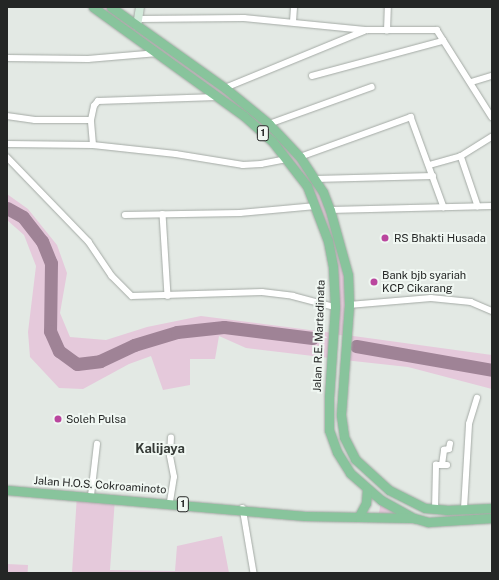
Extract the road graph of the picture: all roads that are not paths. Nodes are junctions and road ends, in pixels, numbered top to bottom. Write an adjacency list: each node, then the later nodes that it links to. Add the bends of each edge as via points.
1 (93, 7): 11 (highway, Jalan R.E. Martadinata / 1)
2 (110, 7): 6 (highway, 1)
3 (140, 7): 6 (main road)
4 (294, 7): 7 (street)
5 (388, 7): 9 (street)
6 (138, 22): 7 (street, via 191,16); 17 (highway, 1)
7 (293, 22): 8 (street)
8 (367, 30): 9 (street); 17 (street)
9 (387, 31): 10 (street, via 437,30)
10 (443, 41): 13 (street); 15 (street)
11 (158, 53): 12 (street, via 88,59); 18 (highway, Jalan R.E. Martadinata / 1)
12 (7, 58)
13 (312, 76)
14 (492, 76): 15 (street)
15 (472, 82): 20 (street)
16 (372, 87): 22 (street)
17 (225, 88): 22 (highway, 1)
18 (221, 97): 21 (street, via 98,101 94,106); 29 (highway, Jalan R.E. Martadinata / 1)
19 (7, 116): 21 (street, via 35,120)
20 (492, 117)
21 (91, 120): 25 (street)
22 (269, 124): 28 (highway, 1)
23 (492, 137): 26 (street)
24 (7, 144): 25 (street)
25 (93, 145): 29 (street, via 176,154 243,165)
26 (461, 156): 30 (street); 34 (street)
27 (7, 157): 40 (street, via 89,242 101,263 130,294 136,298)
28 (300, 157): 30 (street, via 410,116 414,119); 32 (highway, 1)
29 (288, 158): 33 (highway, Jalan R.E. Martadinata / 1, via 307,186)
30 (430, 165): 31 (street)
31 (433, 176): 32 (street); 36 (street)
32 (315, 179): 37 (highway, 1)
33 (316, 206): 38 (street, via 240,213); 42 (highway, Jalan R.E. Martadinata / 1, via 333,267)
34 (478, 206): 35 (street); 36 (street)
35 (492, 206)
36 (444, 207): 37 (street)
37 (330, 210): 41 (highway, 1, via 346,266)
38 (163, 214): 39 (street); 40 (street)
39 (125, 215)
40 (168, 296): 42 (street, via 262,292 293,296)
41 (349, 304): 43 (street, via 431,298 471,302); 45 (highway, 1)
42 (335, 307): 44 (highway, Jalan R.E. Martadinata / 1)
43 (492, 311)
44 (330, 377): 45 (highway); 46 (highway, Jalan R.E. Martadinata / 1)
45 (342, 377): 47 (highway, 1)
46 (328, 397): 47 (highway); 52 (highway, Jalan R.E. Martadinata / 1, via 332,440 343,464)
47 (340, 397): 59 (highway, 1, via 344,437 355,459 389,490 425,508)
48 (477, 398): 58 (street, via 469,424)
49 (171, 438): 55 (street, via 170,456 174,477)
50 (97, 444): 54 (street)
51 (450, 444): 59 (street, via 449,449 444,450 444,465 436,465)
52 (367, 489): 60 (highway, via 366,503); 61 (highway, Jalan R.E. Martadinata / 1)
53 (7, 490): 54 (highway, Jalan H.O.S. Cokroaminoto / 1)
54 (91, 496): 55 (highway, Jalan H.O.S. Cokroaminoto / 1)
55 (170, 502): 56 (highway, Jalan H.O.S. Cokroaminoto / 1)
56 (243, 508): 60 (highway, Jalan H.O.S. Cokroaminoto / 1, via 306,516); 63 (street)
57 (492, 508): 58 (highway, 1)
58 (464, 509): 59 (highway, 1)
59 (435, 510)
60 (359, 516): 61 (highway, Jalan H.O.S. Cokroaminoto / 1, via 380,519)
61 (414, 518): 62 (highway, 1, via 428,522)
62 (492, 518)
63 (254, 573)

